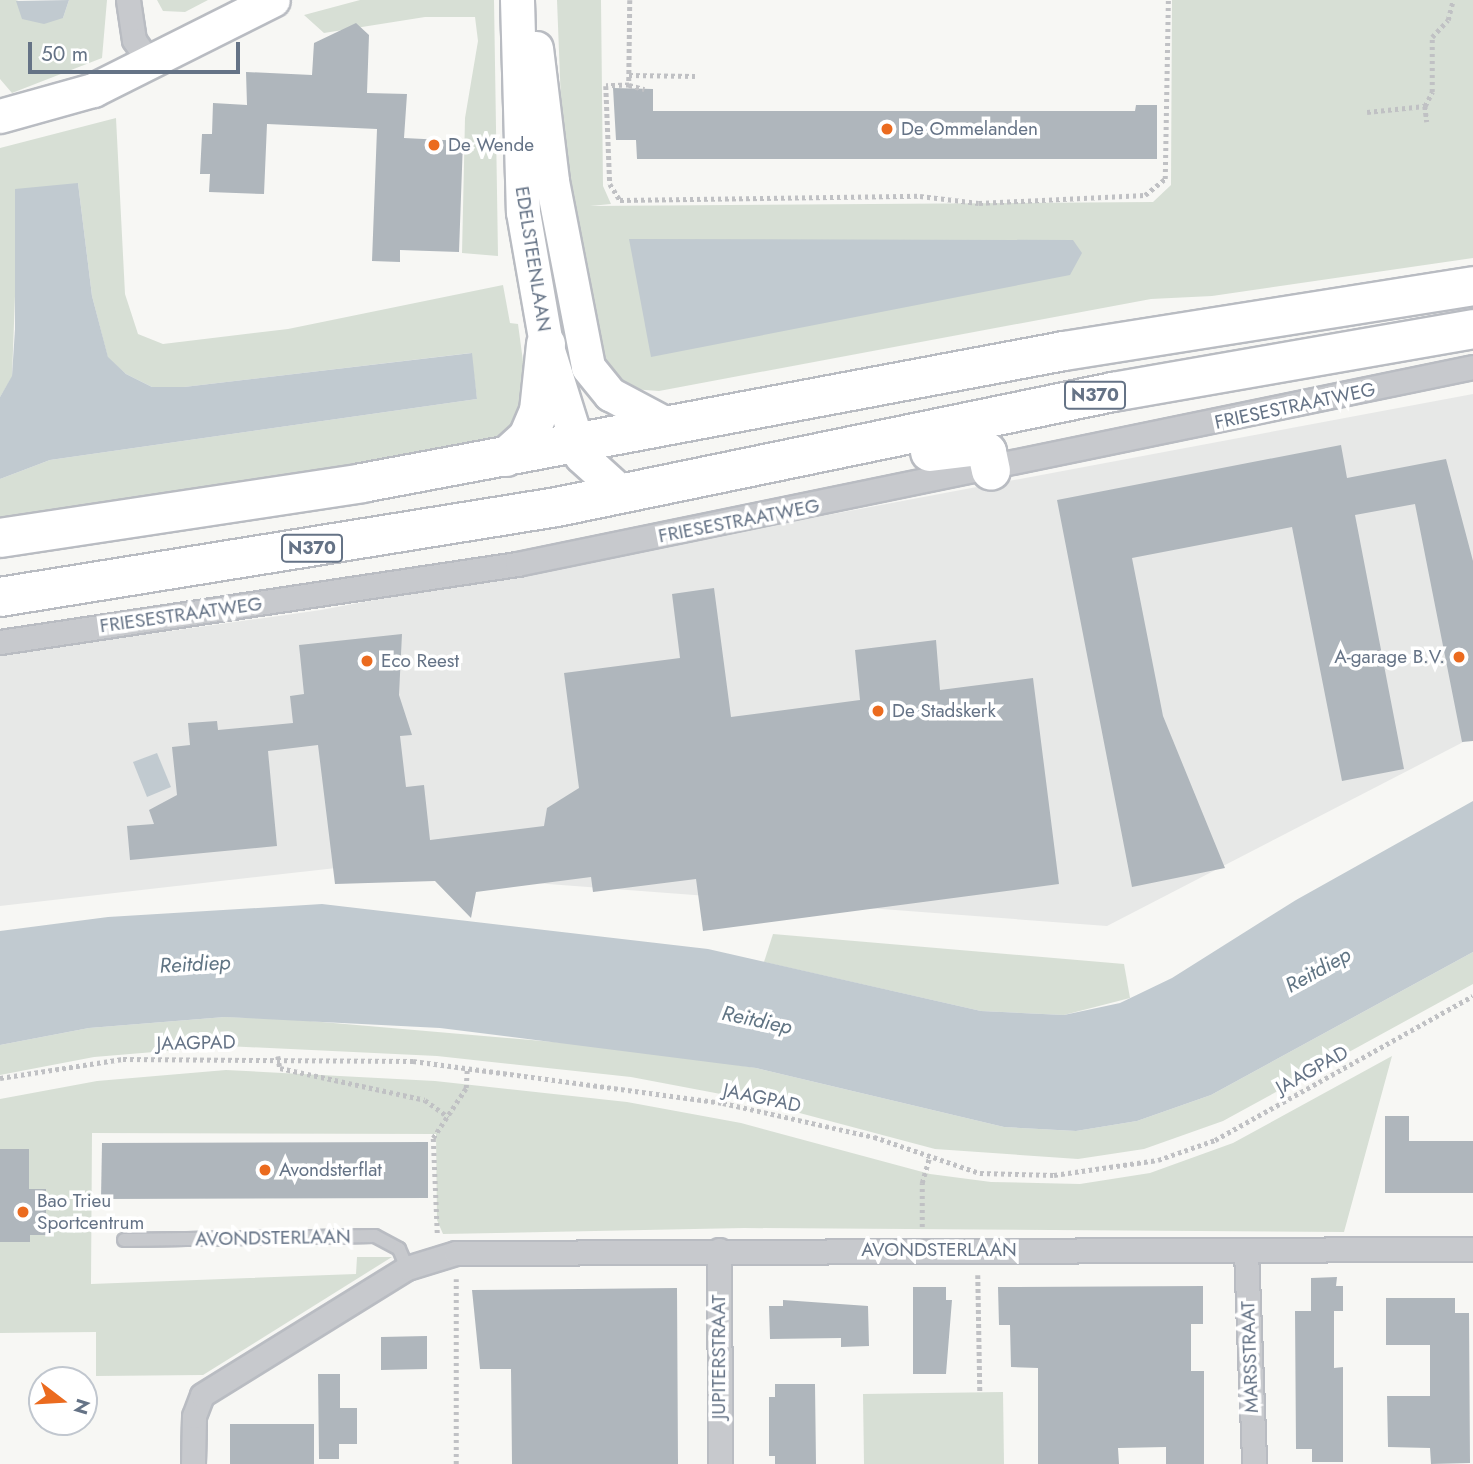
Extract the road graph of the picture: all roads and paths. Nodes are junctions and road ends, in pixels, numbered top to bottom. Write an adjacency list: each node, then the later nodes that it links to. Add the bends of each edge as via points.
1 (128, 0): 8 (street, via 134,40)
2 (273, 0): 8 (street)
3 (517, 0): 19 (street, EDELSTEENLAAN, via 523,212)
4 (536, 0): 21 (street, EDELSTEENLAAN, via 543,126 585,356 592,375 610,394)
5 (630, 0): 9 (path)
6 (1168, 0): 11 (path, via 1165,179 1145,195 979,203 920,196 620,200 610,184 606,86)
7 (1453, 0): 13 (path, via 1448,20 1432,37 1432,92)
8 (150, 63): 15 (street, via 93,90)
9 (629, 75): 10 (path); 11 (path)
10 (695, 76)
11 (629, 85): 12 (path)
12 (644, 89)
13 (1425, 106): 14 (path); 16 (path)
14 (1367, 112)
15 (0, 116)
16 (1427, 122)
17 (1473, 286): 21 (highway, via 1063,351)
18 (1473, 329): 23 (highway, N370, via 1140,387)
19 (546, 344): 22 (street, EDELSTEENLAAN); 24 (highway, via 540,411 528,437)
20 (1473, 367): 25 (street, FRIESESTRAATWEG)
21 (668, 425): 22 (highway)
22 (575, 444): 24 (highway); 26 (street, EDELSTEENLAAN, via 594,472)
23 (838, 449): 25 (highway, via 877,463 978,446 987,452); 26 (highway, N370)
24 (506, 457): 27 (highway)
25 (991, 471): 29 (street, FRIESESTRAATWEG, via 440,578)
26 (622, 493): 28 (highway, N370)
27 (0, 538)
28 (0, 597)
29 (0, 642)
30 (1473, 996): 35 (path, JAAGPAD, via 1215,1140 1158,1160 1054,1175 980,1173)
31 (278, 1056): 32 (path, JAAGPAD); 33 (path, JAAGPAD, via 123,1059); 34 (path, via 280,1068 425,1100)
32 (467, 1067): 34 (path, via 466,1088); 35 (path, JAAGPAD, via 723,1103 874,1138)
33 (0, 1078)
34 (448, 1116): 42 (path, via 433,1138 433,1229)
35 (929, 1160): 37 (path, via 922,1183)
36 (124, 1240): 43 (lane, AVONDSTERLAAN, via 374,1236 399,1249)
37 (922, 1249): 39 (street, AVONDSTERLAAN); 40 (street, AVONDSTERLAAN)
38 (1473, 1249): 41 (street, AVONDSTERLAAN)
39 (719, 1250): 42 (street, AVONDSTERLAAN); 47 (street, JUPITERSTRAAT)
40 (978, 1250): 41 (street, AVONDSTERLAAN); 44 (path)
41 (1245, 1251): 48 (street, MARSSTRAAT)
42 (456, 1252): 43 (street, AVONDSTERLAAN); 46 (path)
43 (407, 1268): 45 (street, AVONDSTERLAAN, via 202,1395 194,1416)
44 (980, 1393)
45 (193, 1464)
46 (456, 1464)
47 (720, 1464)
48 (1254, 1464)

